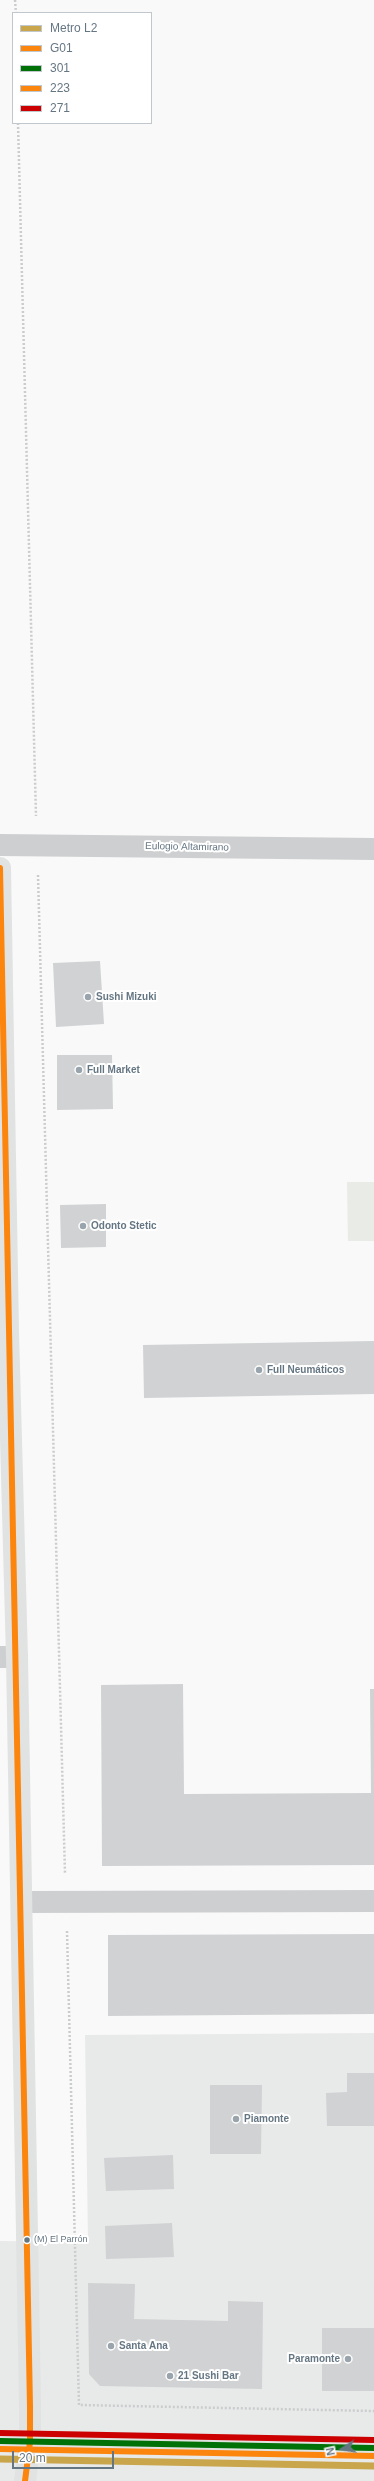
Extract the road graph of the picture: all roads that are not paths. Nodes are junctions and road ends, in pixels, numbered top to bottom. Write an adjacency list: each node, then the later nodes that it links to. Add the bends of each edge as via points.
1 (0, 844): 2 (street, Eulogio Altamirano)
2 (374, 849)
3 (0, 868): 4 (main road)
4 (4, 1331): 5 (main road)
5 (9, 1657): 7 (main road)
6 (374, 1901): 7 (street)
7 (22, 1902): 9 (main road)
8 (0, 2441): 9 (main road)
9 (30, 2442): 10 (main road); 11 (main road)
10 (374, 2448)
11 (25, 2481)

